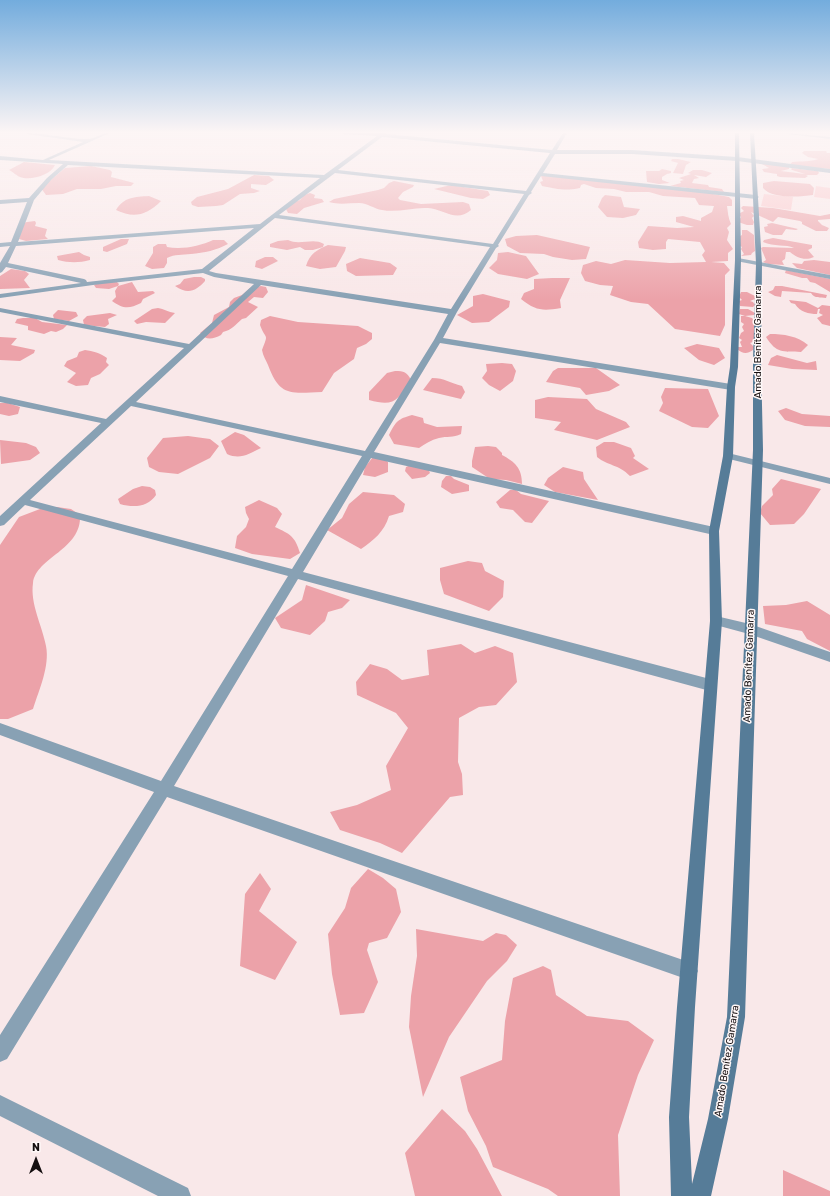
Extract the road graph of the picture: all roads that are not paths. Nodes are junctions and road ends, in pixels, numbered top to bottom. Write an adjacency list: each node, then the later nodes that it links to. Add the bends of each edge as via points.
1 (41, 189): 11 (street)
2 (310, 189): 13 (street)
3 (492, 189): 8 (street)
4 (532, 189): 8 (street)
5 (679, 189): 9 (street)
6 (737, 189): 9 (main road)
7 (756, 189): 10 (main road, Amado Benítez Gamarra)
8 (529, 193): 17 (street)
9 (737, 195): 10 (street); 18 (main road)
10 (756, 197): 20 (main road, Amado Benítez Gamarra)
11 (32, 200): 12 (street); 15 (street)
12 (0, 202)
13 (274, 216): 14 (street); 17 (street)
14 (262, 226): 15 (street); 22 (street)
15 (14, 244): 16 (street); 19 (street)
16 (0, 245)
17 (496, 246): 30 (street)
18 (738, 260): 20 (street); 33 (main road)
19 (3, 264): 21 (street); 24 (street)
20 (759, 264): 23 (street); 39 (main road, Amado Benítez Gamarra)
21 (0, 271)
22 (204, 271): 24 (street); 25 (street)
23 (830, 276)
24 (93, 282): 27 (street)
25 (259, 283): 30 (street); 32 (street)
26 (0, 296): 27 (street)
27 (9, 296): 28 (street)
28 (0, 305)
29 (0, 310): 32 (street)
30 (454, 312): 31 (street)
31 (438, 340): 33 (street); 37 (street)
32 (189, 346): 35 (street)
33 (731, 387): 38 (main road)
34 (0, 399): 36 (street)
35 (129, 402): 36 (street); 37 (street)
36 (108, 422): 41 (street)
37 (368, 454): 43 (street); 44 (street)
38 (728, 456): 39 (street); 43 (main road)
39 (757, 462): 40 (street); 46 (main road, Amado Benítez Gamarra)
40 (830, 481)
41 (22, 501): 42 (street); 44 (street)
42 (2, 518)
43 (714, 531): 45 (main road)
44 (294, 575): 48 (street); 50 (street)
45 (716, 621): 46 (street); 48 (main road)
46 (750, 629): 47 (street); 56 (main road, Amado Benítez Gamarra, via 736,1017 718,1119)
47 (830, 657)
48 (710, 686): 51 (main road)
49 (0, 729): 50 (street)
50 (164, 789): 51 (street); 52 (street)
51 (689, 971): 55 (main road, via 680,1117)
52 (0, 1052)
53 (0, 1105): 54 (street)
54 (180, 1196)
55 (682, 1196)
56 (700, 1196)

